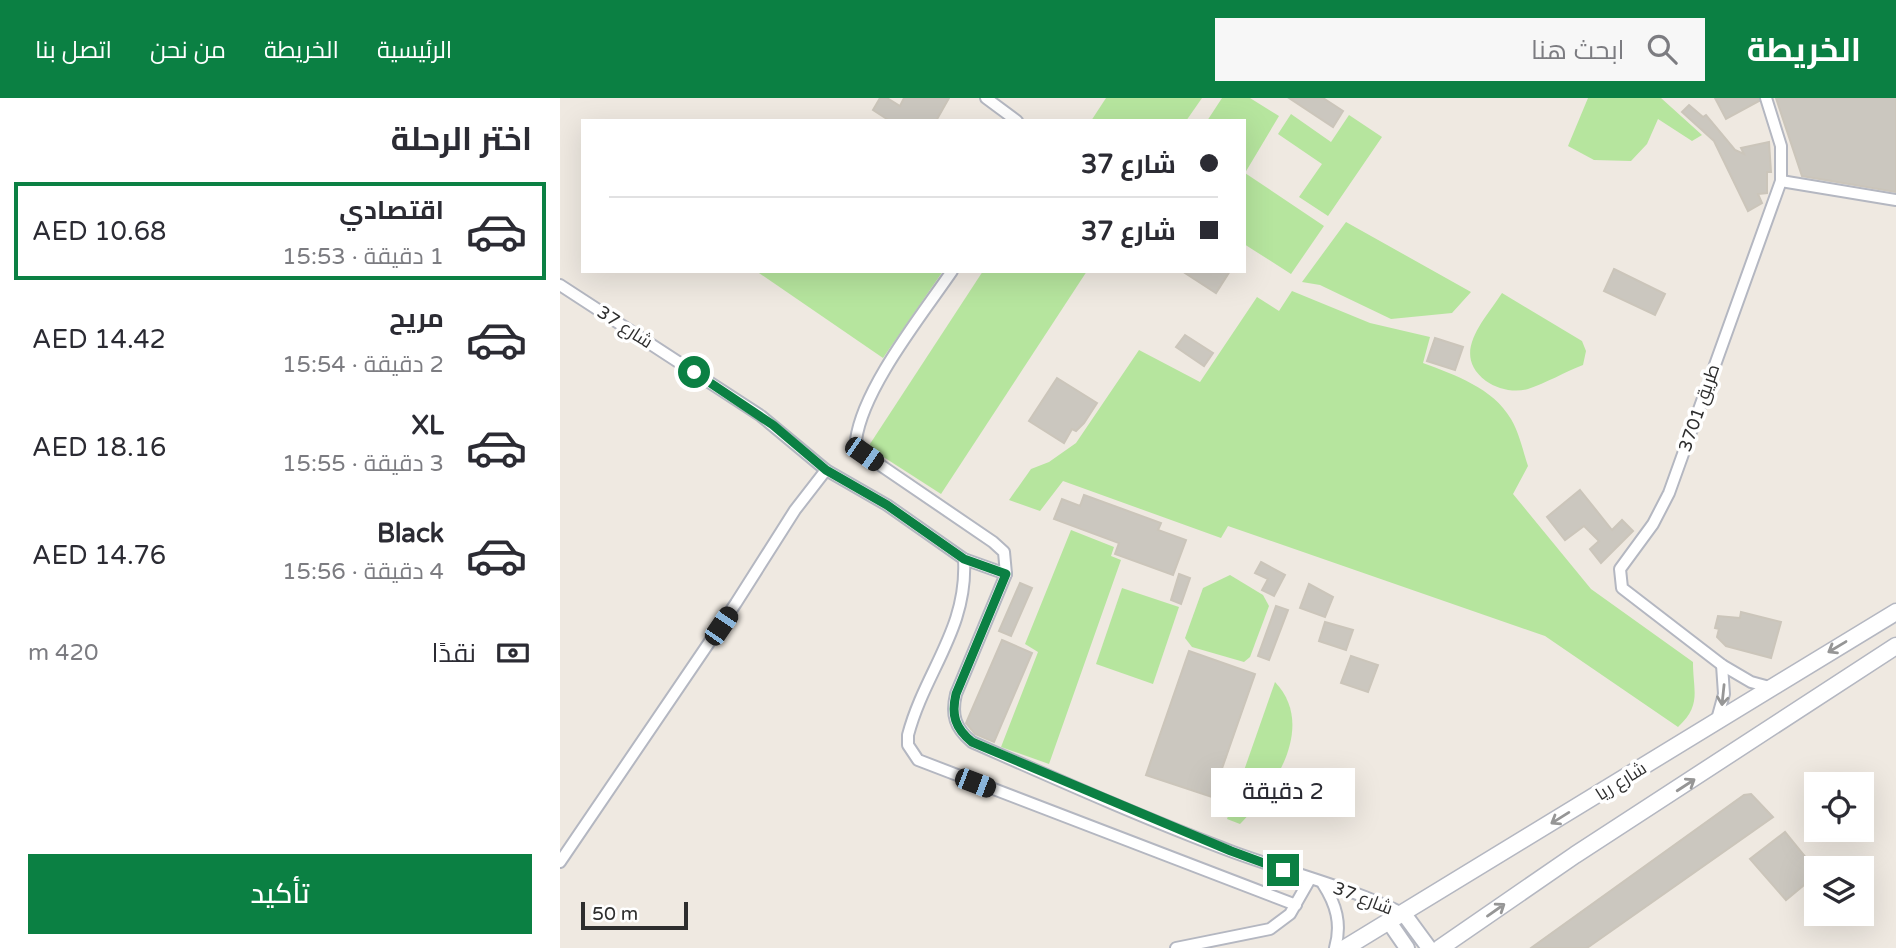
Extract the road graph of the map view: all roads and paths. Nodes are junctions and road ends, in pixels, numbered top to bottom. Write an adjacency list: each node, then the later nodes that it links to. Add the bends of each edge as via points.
1 (986, 98): 3 (street)
2 (1766, 98): 4 (street, طريق 3701, via 1781,146)
3 (1014, 119)
4 (1781, 181): 5 (street); 13 (street, طريق 3701, via 1669,493 1619,575 1626,593)
5 (1896, 200)
6 (951, 273): 10 (street, via 882,378 856,440 864,454 999,547 1006,559)
7 (560, 285): 8 (street, شارع 37, via 761,416)
8 (826, 470): 9 (street, شارع 37, via 887,505); 16 (street)
9 (964, 559): 10 (street, شارع 37); 19 (street, via 964,593 956,627 908,735 918,760)
10 (1006, 574): 17 (street, شارع 37, via 956,694 954,721 961,733 1051,777)
11 (1896, 612): 14 (main road, شارع ريا, one-way to 14)
12 (1896, 646): 21 (main road, one-way to 12)
13 (1722, 665): 14 (street, طريق 3701, via 1751,682); 15 (street, one-way to 15, via 1724,694)
14 (1775, 688): 15 (main road, شارع ريا)
15 (1716, 724): 20 (main road, شارع ريا, one-way to 20)
16 (560, 862)
17 (1310, 879): 18 (street, شارع 37); 19 (street, شارع 37)
18 (1323, 884): 20 (street, شارع 37, via 1364,896); 23 (street, شارع 37, via 1338,918)
19 (1296, 905): 22 (street, شارع 37, via 1270,929)
20 (1396, 918): 24 (main road, شارع ريا); 25 (street); 26 (street)
21 (1468, 929): 27 (main road); 28 (main road)
22 (1176, 948)
23 (1335, 948)
24 (1345, 948)
25 (1407, 948)
26 (1429, 948)
27 (1440, 948)
28 (1461, 948)

